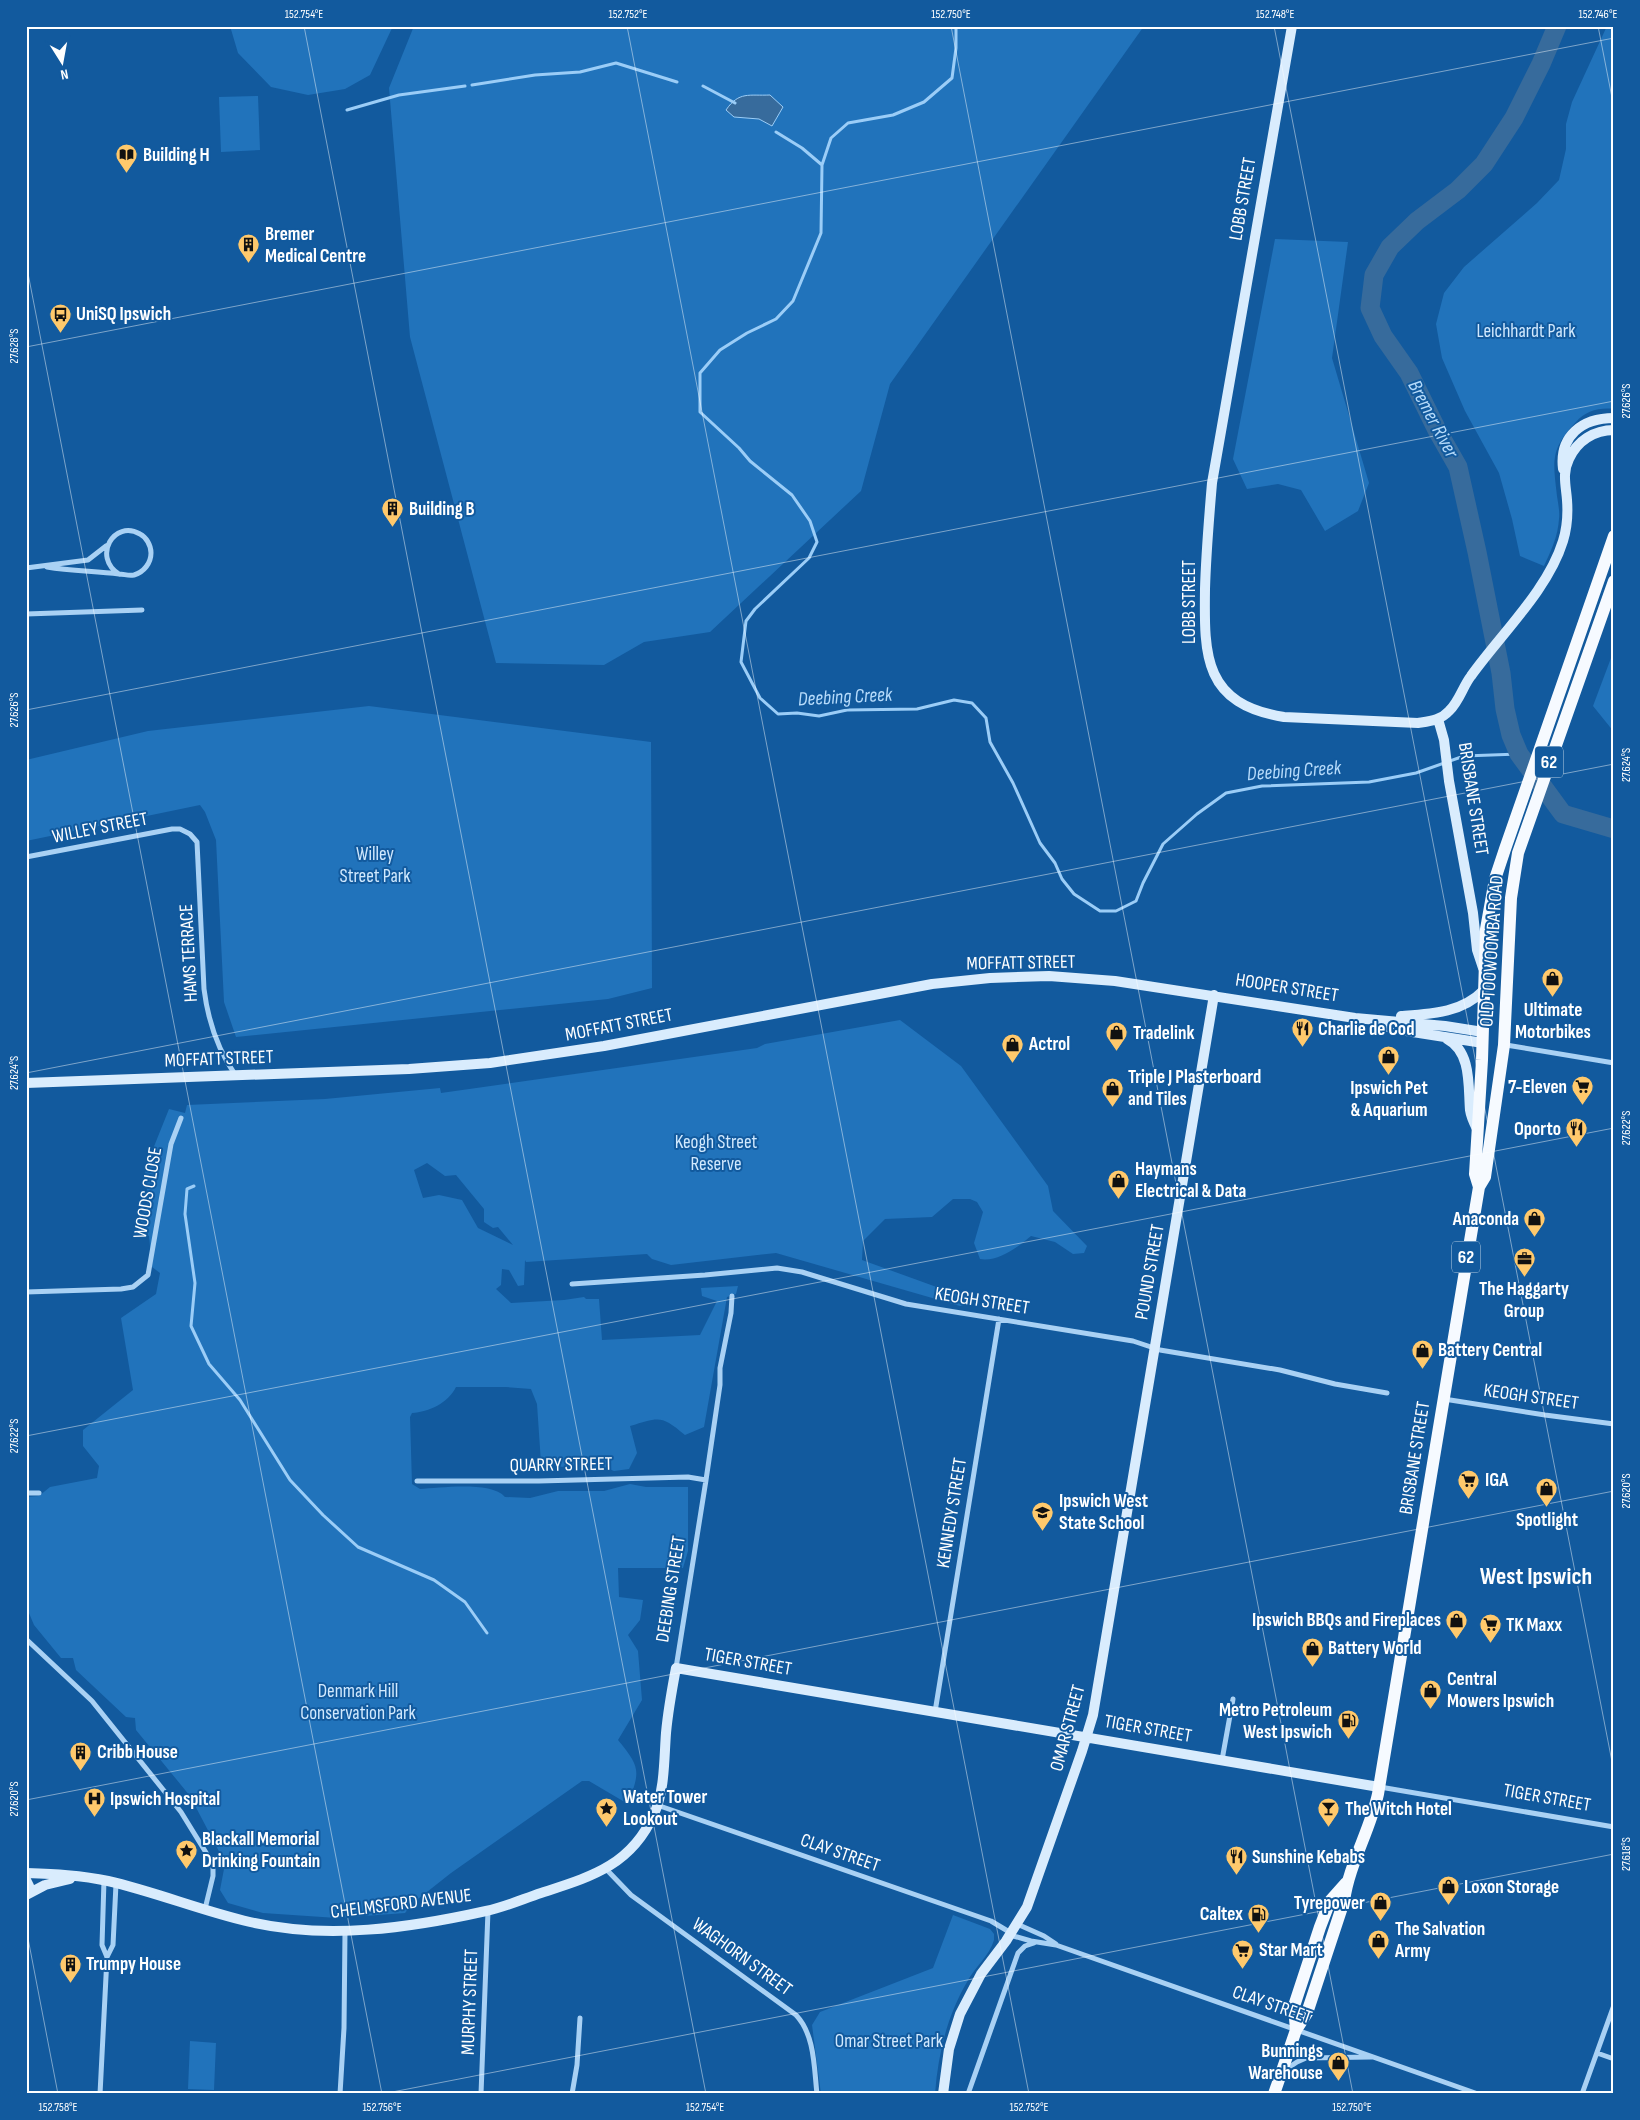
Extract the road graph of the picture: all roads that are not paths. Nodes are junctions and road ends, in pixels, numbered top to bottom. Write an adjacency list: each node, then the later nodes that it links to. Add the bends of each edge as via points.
1 (1292, 26): 14 (main road, LOBB STREET, via 1212,483 1206,552 1206,648 1212,670 1224,688 1241,704 1263,714 1305,719 1418,723)
2 (1614, 418): 4 (main road, via 1587,423 1570,436 1562,456)
3 (1614, 430): 4 (main road, LOBB STREET, via 1594,434 1578,445 1567,463)
4 (1565, 482): 14 (main road, LOBB STREET, via 1566,520 1558,555 1549,574 1471,676 1453,707)
5 (1614, 536): 13 (main road, OLD TOOWOOMBA ROAD / 62)
6 (108, 544): 7 (street, via 88,560); 9 (street, via 107,559); 9 (street, via 119,533 129,531 144,536 150,546 150,560 142,572 130,576)
7 (47, 566): 8 (street); 9 (street)
8 (26, 568)
9 (119, 574)
10 (1614, 581): 13 (main road, OLD TOOWOOMBA ROAD / 62)
11 (142, 610): 12 (street)
12 (26, 614)
13 (1575, 669): 17 (main road, OLD TOOWOOMBA ROAD / 62, via 1505,849 1490,901); 23 (main road, OLD TOOWOOMBA ROAD / 62, via 1518,853 1510,898)
14 (1438, 719): 17 (main road, BRISBANE STREET, via 1477,950)
15 (180, 829): 16 (street, WILLEY STREET); 25 (street, HAMS TERRACE, via 197,842 207,1008 223,1058)
16 (26, 858)
17 (1484, 974): 18 (main road, OLD TOOWOOMBA ROAD / 62)
18 (1484, 990): 20 (main road, via 1470,1003 1448,1010); 22 (main road, OLD TOOWOOMBA ROAD / 62)
19 (1214, 995): 20 (main road, HOOPER STREET); 25 (main road, MOFFATT STREET, via 1115,981 1049,976 990,978 932,984 546,1056 446,1067); 34 (main road, POUND STREET)
20 (1355, 1018): 21 (main road, HOOPER STREET); 22 (main road, HOOPER STREET, via 1445,1026)
21 (1442, 1037): 22 (main road, HOOPER STREET); 28 (main road, via 1456,1045 1462,1054)
22 (1483, 1038): 23 (main road, HOOPER STREET); 28 (main road, BRISBANE STREET / 62)
23 (1504, 1045): 24 (street, HOOPER STREET); 29 (main road, OLD TOOWOOMBA ROAD / 62, via 1485,1177)
24 (1614, 1063)
25 (236, 1076): 26 (main road, MOFFATT STREET)
26 (26, 1083)
27 (181, 1118): 31 (street, WOODS CLOSE, via 171,1144 148,1275 134,1287 121,1289)
28 (1478, 1135): 29 (main road, BRISBANE STREET / 62, via 1475,1174)
29 (1479, 1187): 36 (main road, BRISBANE STREET / 62)
30 (572, 1284): 33 (street, KEOGH STREET, via 777,1268 802,1272 906,1304)
31 (26, 1292)
32 (732, 1296): 39 (street, DEEBING STREET)
33 (1000, 1319): 34 (street, KEOGH STREET); 45 (street, KENNEDY STREET)
34 (1154, 1347): 35 (street, KEOGH STREET); 46 (main road, OMAR STREET)
35 (1387, 1393)
36 (1444, 1399): 37 (street, KEOGH STREET); 48 (main road, BRISBANE STREET / 62)
37 (1614, 1424)
38 (416, 1480): 39 (street, QUARRY STREET, via 688,1477)
39 (706, 1480): 43 (street, DEEBING STREET)
40 (39, 1493): 41 (street)
41 (26, 1494)
42 (26, 1640): 58 (street, via 92,1701 181,1812 213,1864)
43 (676, 1668): 45 (main road, TIGER STREET); 49 (main road, DEEBING STREET)
44 (1233, 1699): 47 (street)
45 (935, 1712): 46 (main road, TIGER STREET)
46 (1087, 1737): 47 (main road, TIGER STREET); 60 (main road, OMAR STREET, via 1031,1897)
47 (1222, 1760): 48 (main road, TIGER STREET)
48 (1378, 1787): 50 (street, TIGER STREET); 68 (main road, BRISBANE STREET / 62, via 1374,1811 1346,1883 1344,1901 1307,2013)
49 (658, 1804): 51 (main road, DEEBING STREET, via 645,1832); 62 (street, CLAY STREET, via 991,1921)
50 (1614, 1827)
51 (606, 1869): 59 (main road, CHELMSFORD AVENUE); 77 (street, WAGHORN STREET, via 631,1895 803,2022 810,2042)
52 (26, 1872): 53 (main road, CHELMSFORD AVENUE)
53 (79, 1878): 55 (main road, CHELMSFORD AVENUE); 57 (main road, CHELMSFORD AVENUE, via 45,1885)
54 (26, 1880): 57 (main road, via 29,1886)
55 (104, 1880): 56 (main road, CHELMSFORD AVENUE); 65 (street, via 102,1948)
56 (116, 1883): 58 (main road, CHELMSFORD AVENUE); 65 (street, via 113,1945)
57 (26, 1894)
58 (205, 1909): 61 (main road, CHELMSFORD AVENUE, via 269,1926)
59 (488, 1911): 61 (main road, CHELMSFORD AVENUE); 75 (street, MURPHY STREET)
60 (1017, 1924): 62 (main road, OMAR STREET); 64 (street, CLAY STREET)
61 (345, 1932): 74 (street)
62 (1010, 1934): 63 (street, CLAY STREET); 78 (main road, OMAR STREET, via 981,1974 960,2014 949,2049)
63 (1042, 1943): 64 (street, CLAY STREET); 79 (street, via 1028,1945 1018,1953)
64 (1056, 1944): 68 (street, CLAY STREET)
65 (107, 1958): 73 (street)
66 (1614, 2006): 69 (street)
67 (580, 2018): 76 (street)
68 (1296, 2030): 70 (street, CLAY STREET); 72 (main road, BRISBANE STREET / 62)
69 (1597, 2053): 71 (street); 82 (street)
70 (1374, 2057): 72 (street, via 1306,2058); 81 (street, CLAY STREET)
71 (1614, 2059)
72 (1281, 2073): 80 (main road, BRISBANE STREET / 62)
73 (100, 2094)
74 (340, 2094)
75 (481, 2094)
76 (572, 2094)
77 (817, 2094)
78 (943, 2094)
79 (968, 2094)
80 (1274, 2094)
81 (1478, 2094)
82 (1582, 2094)

